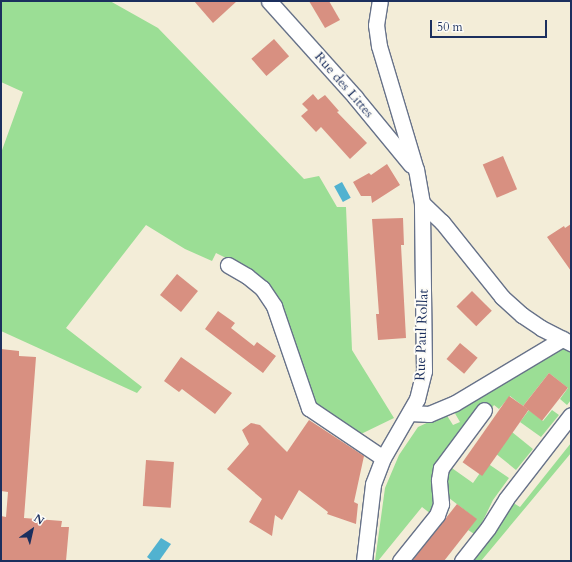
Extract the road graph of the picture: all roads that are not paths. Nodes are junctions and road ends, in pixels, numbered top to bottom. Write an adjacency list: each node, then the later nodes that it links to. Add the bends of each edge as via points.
1 (269, 1): 3 (street, Rue des Littes)
2 (380, 1): 3 (street, Rue Paul Rollat, via 376,24 379,46)
3 (416, 170): 4 (street, Rue Paul Rollat)
4 (422, 203): 6 (street, via 442,222 502,297 522,315); 8 (street, Rue Paul Rollat, via 424,371 422,384)
5 (228, 266): 10 (street, via 262,288 274,306 309,408)
6 (567, 341): 8 (street, via 455,403 429,414)
7 (484, 410): 12 (street, via 441,468 441,504 437,515)
8 (410, 413): 10 (street, Rue Paul Rollat)
9 (571, 415): 13 (street)
10 (383, 458): 11 (street, Rue Paul Rollat, via 373,484)
11 (364, 561)
12 (400, 561)
13 (462, 561)

